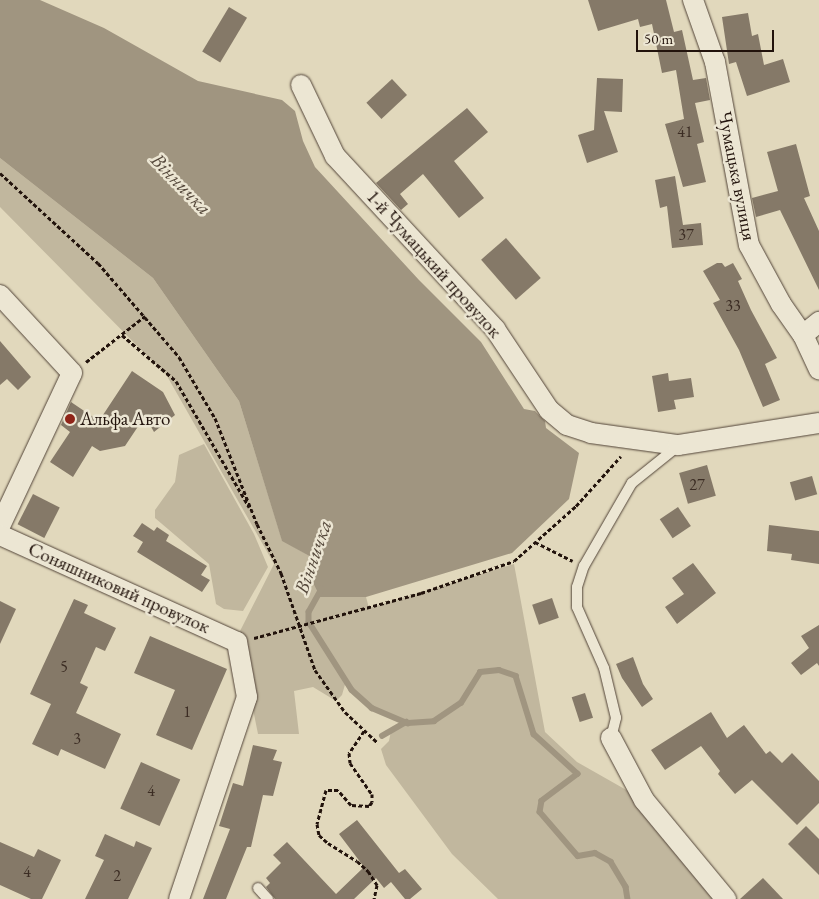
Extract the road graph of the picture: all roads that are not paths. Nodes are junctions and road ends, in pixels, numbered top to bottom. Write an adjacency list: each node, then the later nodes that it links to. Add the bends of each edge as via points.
1 (693, 0): 5 (street, Чумацька вулиця, via 715,62 749,245 781,304)
2 (301, 85): 8 (street, 1-й Чумацький провулок, via 335,156 496,329 549,410 567,425 591,433)
3 (0, 295): 9 (street, via 72,373)
4 (819, 322): 5 (street)
5 (803, 335): 6 (street, Чумацька вулиця)
6 (819, 370)
7 (819, 423): 8 (street, 1-й Чумацький провулок)
8 (678, 445): 11 (lane, via 632,483 584,566 577,587 577,607 604,668 616,718)
9 (0, 526)
10 (0, 535): 13 (street, Соняшниковий провулок, via 236,642 247,697)
11 (611, 738): 15 (street, via 644,800)
12 (258, 888): 14 (lane)
13 (179, 899)
14 (268, 899)
15 (726, 899)

